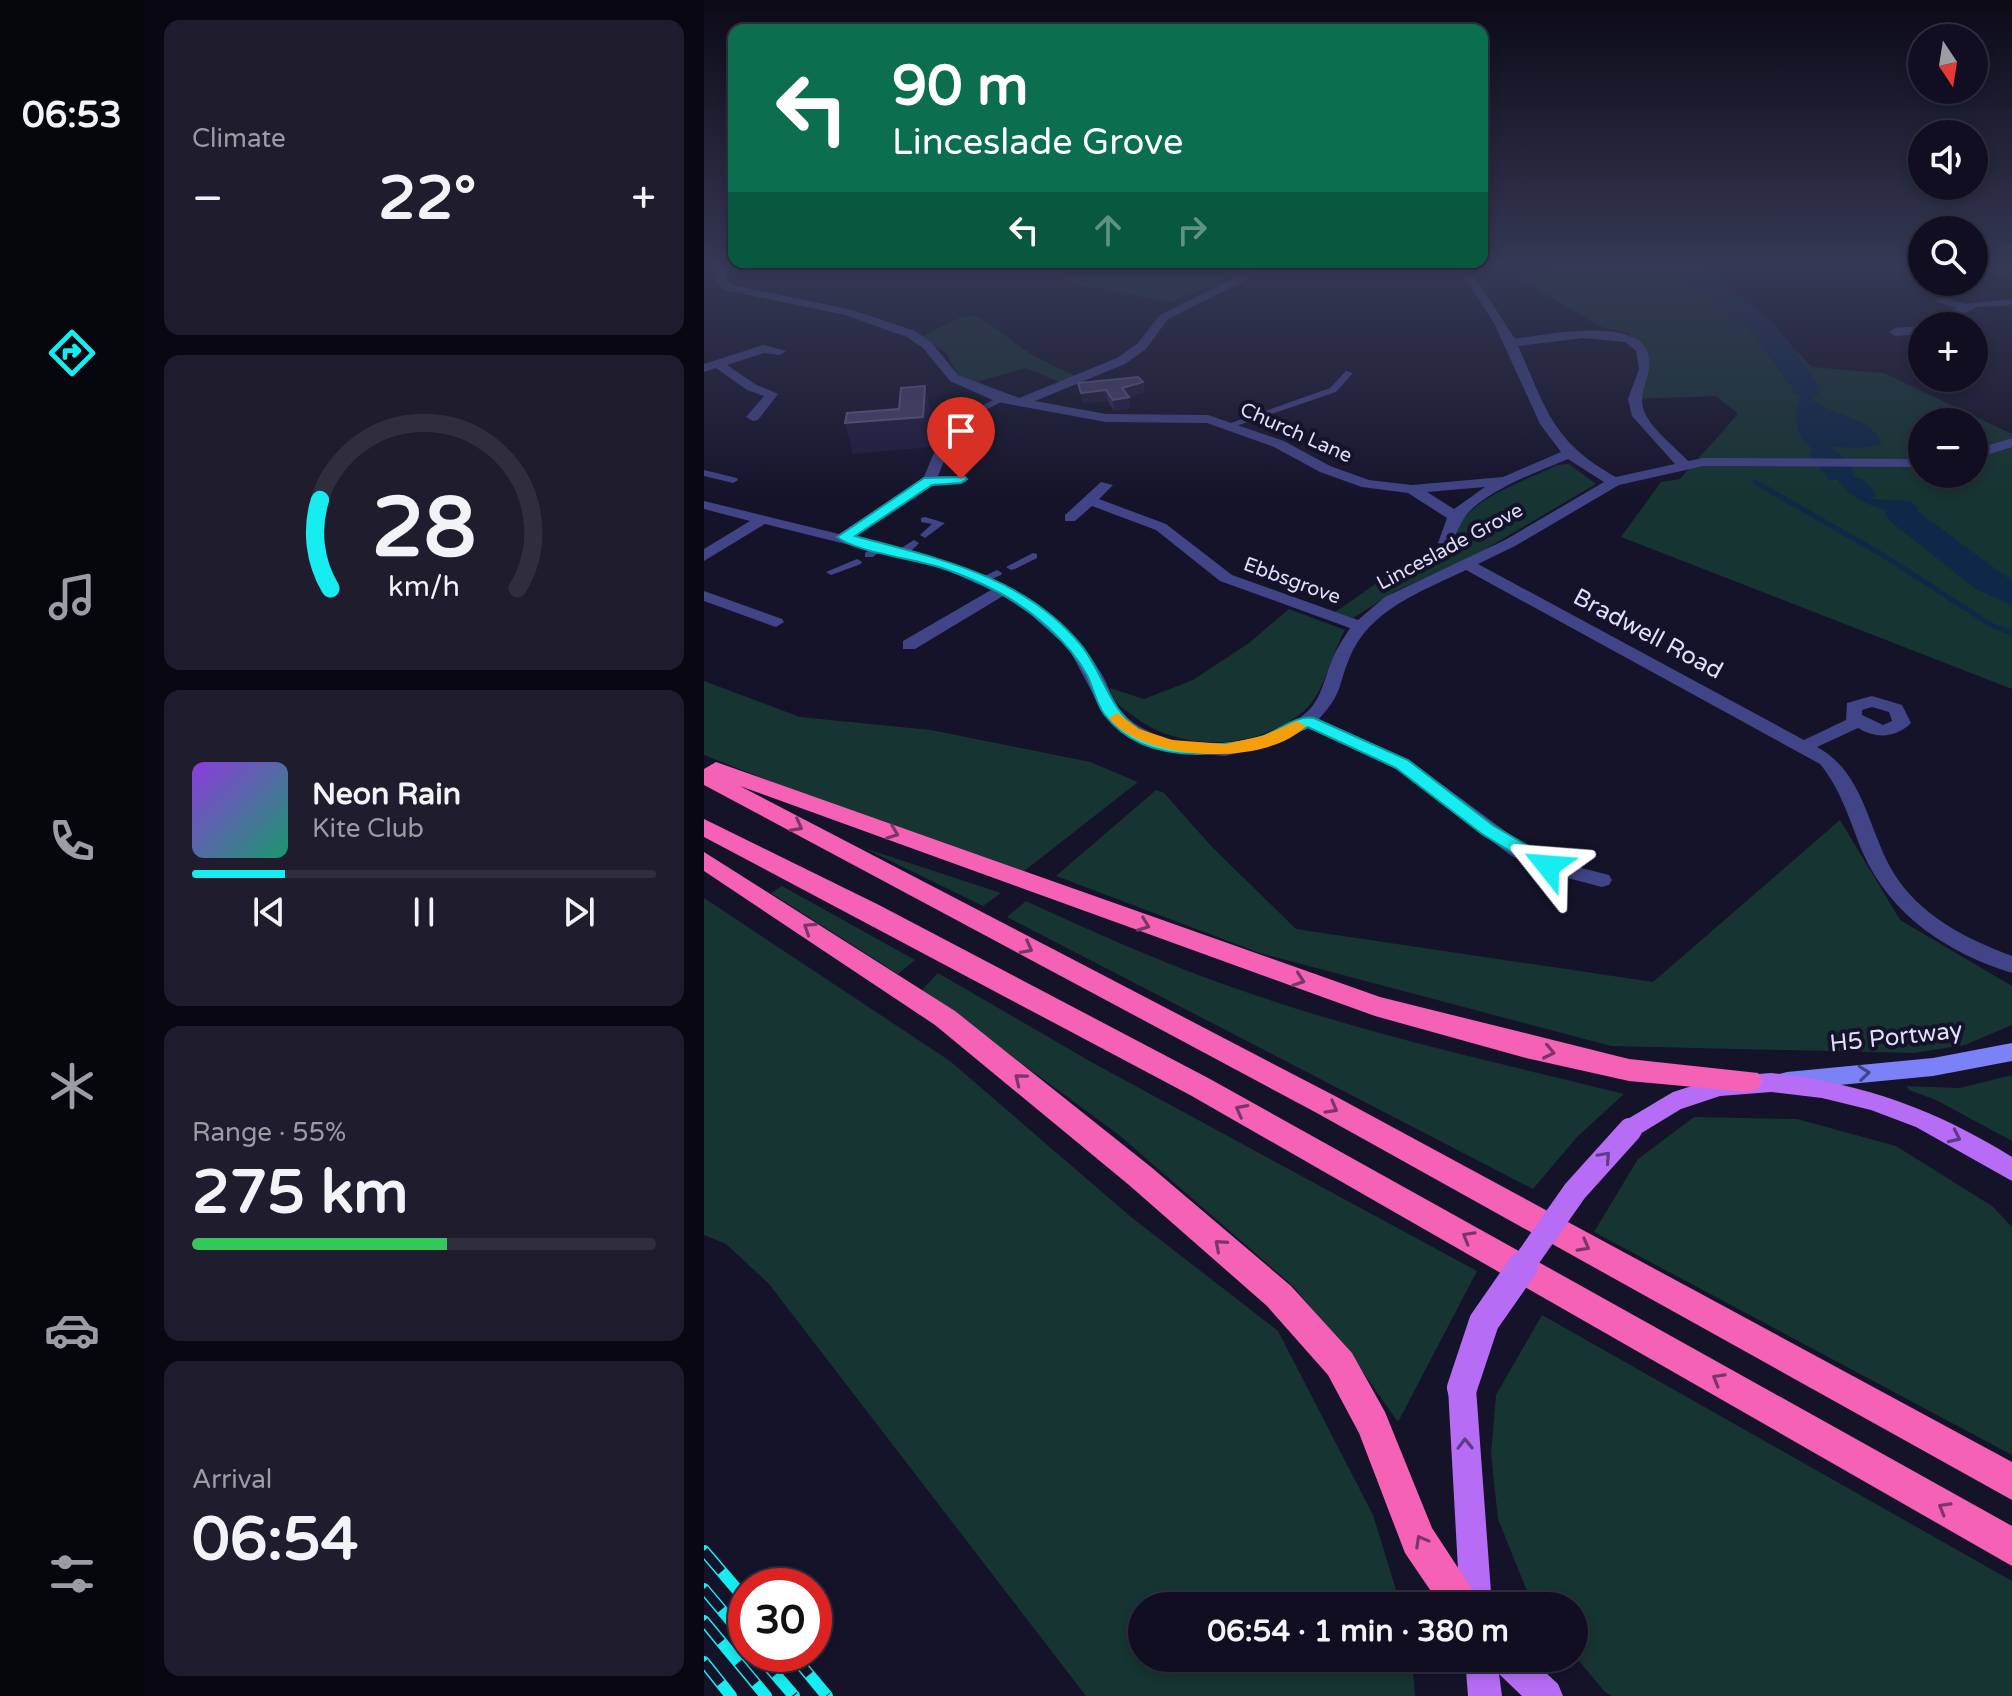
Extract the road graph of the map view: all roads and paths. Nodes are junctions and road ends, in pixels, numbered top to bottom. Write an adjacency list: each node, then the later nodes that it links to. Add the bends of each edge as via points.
1 (926, 344): 11 (street, Church Lane, via 954,378)
2 (1143, 344): 12 (street, via 1121,361)
3 (1511, 344): 18 (street, via 1547,427)
4 (1637, 344): 21 (street, via 1645,377 1634,399 1639,416)
5 (780, 351): 6 (street, via 760,346)
6 (719, 365): 7 (street); 10 (street)
7 (704, 368)
8 (1349, 373): 15 (lane, via 1333,390)
9 (787, 391): 10 (street)
10 (772, 394): 14 (street)
11 (1002, 399): 12 (street, Church Lane); 13 (lane)
12 (1021, 402): 15 (street, Church Lane, via 1106,418 1191,417)
13 (967, 416)
14 (753, 417)
15 (1230, 425): 31 (street, Church Lane, via 1344,477)
16 (2012, 442): 17 (street)
17 (1988, 450)
18 (1567, 454): 27 (street, Church Lane); 28 (street)
19 (939, 456): 26 (street)
20 (1908, 463): 21 (street, Linceslade Grove, via 1739,460)
21 (1684, 465): 28 (street, Linceslade Grove)
22 (704, 473): 23 (lane)
23 (716, 476): 25 (lane); 29 (lane)
24 (961, 479): 26 (street)
25 (733, 480)
26 (929, 481): 39 (street)
27 (1506, 481): 31 (street, Church Lane); 34 (street, Church Lane)
28 (1614, 482): 44 (street, Linceslade Grove)
29 (704, 483)
30 (1106, 485): 32 (street)
31 (1412, 489): 34 (street, Church Lane)
32 (1089, 501): 35 (street); 50 (street, Ebbsgrove, via 1161,527 1226,578)
33 (704, 505): 36 (street, Linceslade Grove)
34 (1455, 516): 40 (street)
35 (1070, 518)
36 (763, 519): 39 (street, Linceslade Grove); 41 (street)
37 (925, 520): 38 (lane, via 940,523)
38 (925, 535)
39 (844, 537): 47 (street, Linceslade Grove, via 875,550 908,548 989,576)
40 (1446, 543)
41 (704, 556)
42 (1033, 556): 45 (lane)
43 (857, 562): 46 (lane)
44 (1468, 565): 50 (street, Linceslade Grove, via 1391,600); 54 (street, Bradwell Road)
45 (1011, 567)
46 (831, 572)
47 (1003, 589): 51 (street); 52 (street, Linceslade Grove, via 1075,646 1111,711 1133,733 1170,745 1225,750 1267,740)
48 (704, 596): 49 (street)
49 (776, 622)
50 (1360, 626): 52 (street, Linceslade Grove, via 1341,658 1330,696)
51 (909, 645)
52 (1308, 721): 59 (street, via 1402,764 1517,850 1548,866)
53 (1857, 722): 54 (street)
54 (1805, 746): 60 (street, Bradwell Road, via 1845,780 1875,857 1898,896 1932,928)
55 (704, 765): 62 (highway, one-way to 62, via 1375,1006 1629,1070)
56 (704, 776): 65 (highway, one-way to 65, via 1325,1104)
57 (704, 827): 66 (highway, one-way to 57, via 1294,1138 859,904)
58 (704, 860): 67 (highway, one-way to 58, via 1418,1540 1373,1424 1340,1364 1279,1296 945,1018)
59 (1602, 880)
60 (2012, 965)
61 (2012, 1052): 63 (street, H5 Portway, one-way to 61, via 1933,1067)
62 (1748, 1081): 63 (main road); 68 (main road, one-way to 62, bridge, via 1462,1388 1484,1322 1575,1191 1630,1130 1687,1094)
63 (1787, 1081): 64 (main road, one-way to 64, via 1895,1110 1978,1148)
64 (2012, 1170)
65 (2012, 1482)
66 (2012, 1547)
67 (1454, 1592)
68 (1475, 1592)
69 (1482, 1672): 71 (main road)
70 (1521, 1672): 72 (main road)
71 (1485, 1696)
72 (1546, 1696)

